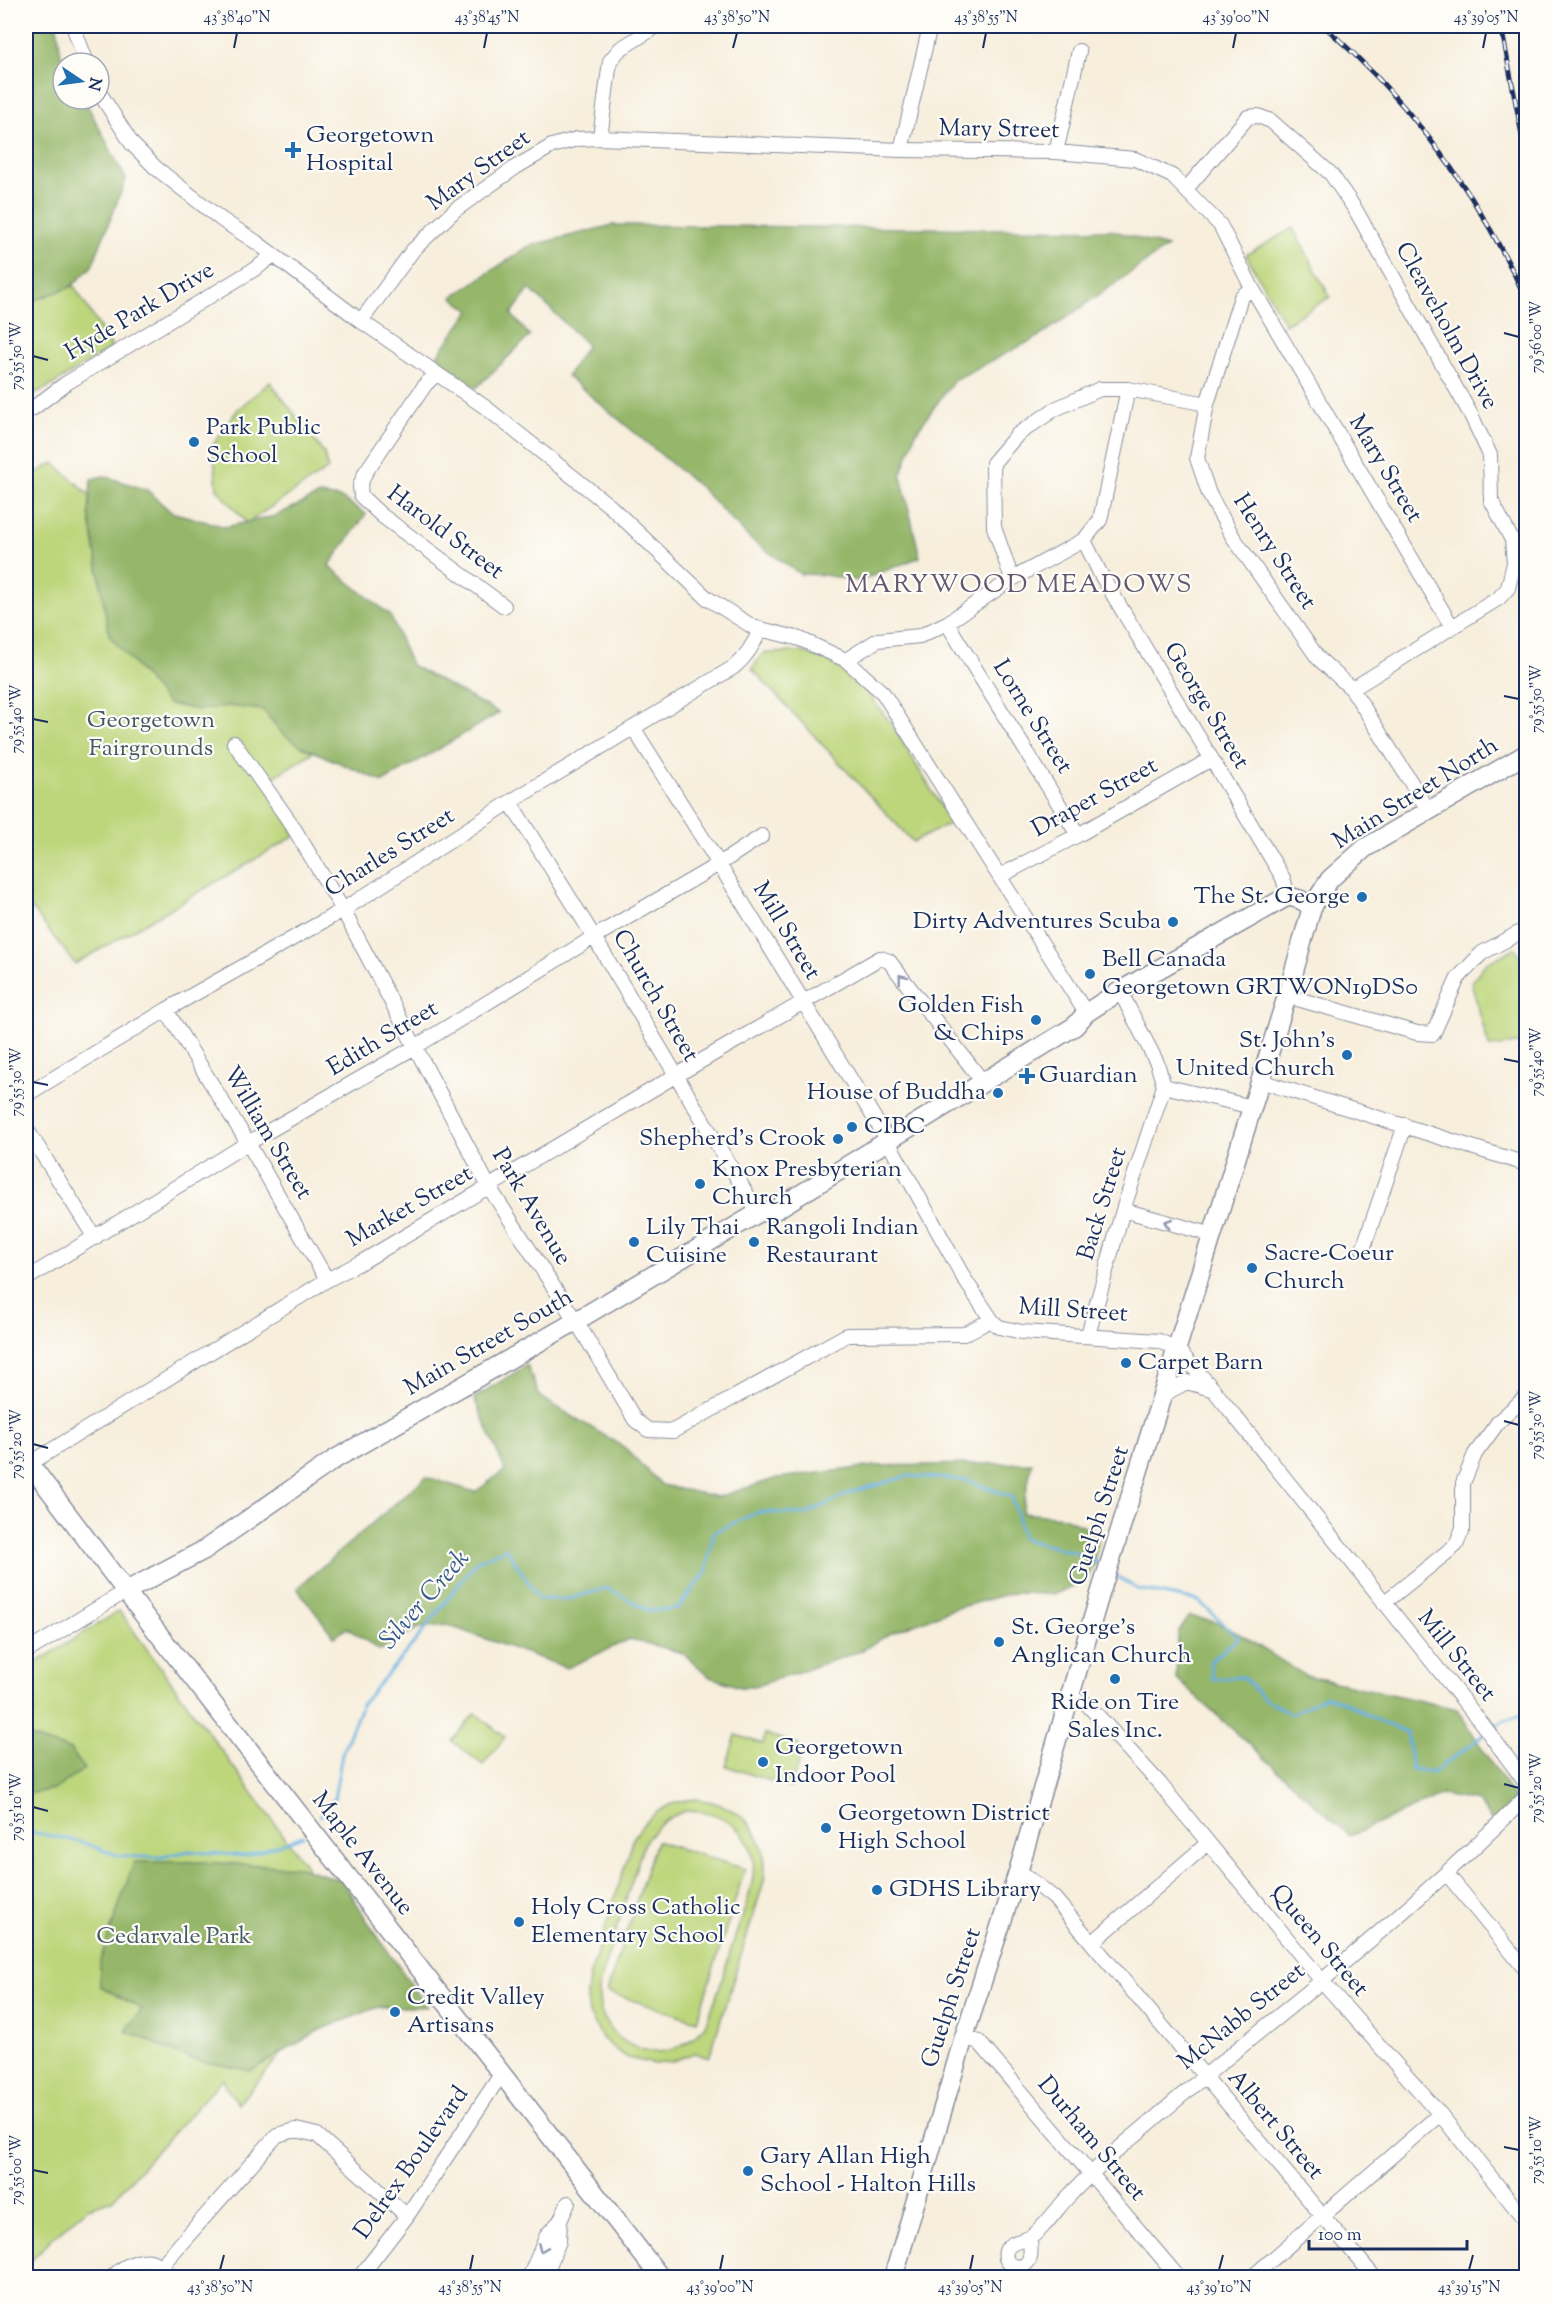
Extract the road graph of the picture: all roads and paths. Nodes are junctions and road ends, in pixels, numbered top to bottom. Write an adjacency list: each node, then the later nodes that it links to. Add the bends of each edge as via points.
1 (73, 26): 4 (street)
2 (657, 26): 7 (street, via 620,49 610,61)
3 (930, 26): 8 (street)
4 (82, 51)
5 (1079, 51): 9 (street)
6 (111, 111): 11 (street, via 132,144 156,168)
7 (600, 138): 8 (street, Mary Street); 13 (street, Mary Street, via 552,146 455,210 413,250)
8 (901, 150): 9 (street, Mary Street)
9 (1056, 152): 10 (street, Mary Street, via 1136,159 1172,176)
10 (1186, 189): 12 (street, Mary Street, via 1220,225); 22 (street, Cleaveholm Drive, via 1248,117 1258,116 1271,121 1331,174 1355,209 1490,455 1491,500 1512,540 1514,563 1508,588 1499,598)
11 (273, 255): 13 (street); 17 (street, Hyde Park Drive, via 65,384)
12 (1252, 288): 16 (street, Henry Street, via 1241,297); 22 (street, Mary Street)
13 (361, 321): 14 (street)
14 (436, 374): 20 (street, Harold Street, via 365,472 361,496); 23 (street, via 486,407 611,507 706,598)
15 (1128, 389): 16 (street); 18 (street, via 1100,520); 19 (street, via 1100,389 1055,409 1017,435 993,463 994,527)
16 (1207, 404): 25 (street, Henry Street, via 1197,458 1209,494 1233,537 1318,658)
17 (32, 409)
18 (1084, 540): 19 (street); 29 (street, George Street)
19 (1012, 579): 21 (street)
20 (504, 606)
21 (947, 623): 24 (street, via 920,636 878,640); 32 (street, Lorne Street)
22 (1452, 627): 25 (street, Cleaveholm Drive)
23 (760, 629): 24 (street, via 800,639); 26 (street, Charles Street, via 752,648 734,667)
24 (846, 660): 35 (street, via 883,693)
25 (1352, 689): 31 (street, Henry Street)
26 (634, 729): 30 (street, Charles Street); 34 (street, Mill Street)
27 (234, 742): 38 (street, Park Avenue, via 292,825)
28 (1527, 754): 31 (main road, Main Street North)
29 (1211, 759): 32 (street, Draper Street); 36 (street, George Street, via 1283,878)
30 (510, 802): 38 (street, Charles Street); 40 (street, Church Street)
31 (1429, 811): 37 (main road, Main Street North, via 1365,848 1344,865)
32 (1078, 835): 35 (street, Draper Street)
33 (762, 836): 34 (street, Edith Street)
34 (719, 864): 40 (street, Edith Street); 43 (street, Mill Street)
35 (1000, 876): 45 (street)
36 (1288, 896): 37 (main road); 41 (main road, Main Street South)
37 (1312, 907): 42 (main road, Guelph Street)
38 (343, 910): 44 (street, Charles Street); 46 (street, Park Avenue)
39 (1527, 929): 42 (street, via 1482,953 1458,978 1433,1034 1417,1033)
40 (594, 937): 46 (street, Edith Street); 47 (street, Church Street)
41 (1120, 991): 45 (main road, Main Street South); 50 (street, via 1157,1063)
42 (1287, 996): 49 (main road, Guelph Street)
43 (802, 1003): 47 (street, Market Street); 48 (street, Market Street, one-way to 43, via 884,958); 55 (street, Mill Street)
44 (166, 1010): 51 (street, Charles Street); 56 (street, William Street)
45 (1086, 1013): 48 (main road, Main Street South, via 1075,1026)
46 (415, 1047): 56 (street, Edith Street); 58 (street, Park Avenue)
47 (675, 1076): 58 (street, Market Street); 60 (street, Church Street)
48 (980, 1078): 55 (main road, Main Street South)
49 (1260, 1081): 52 (main road, Guelph Street); 53 (street)
50 (1164, 1086): 52 (street); 59 (street, Back Street)
51 (26, 1095)
52 (1252, 1107): 61 (main road, Guelph Street)
53 (1405, 1125): 57 (street); 63 (street)
54 (26, 1128): 62 (street)
55 (884, 1135): 60 (main road, Main Street South, via 775,1210); 66 (street, Mill Street)
56 (248, 1143): 62 (street, Edith Street); 65 (street, William Street)
57 (1527, 1164)
58 (489, 1187): 65 (street, Market Street); 67 (street, Park Avenue)
59 (1123, 1210): 61 (street, one-way to 59); 68 (street, Back Street)
60 (758, 1213): 67 (main road, Main Street South)
61 (1213, 1235): 69 (main road, Guelph Street)
62 (95, 1238): 64 (street, Edith Street)
63 (1363, 1249)
64 (26, 1279)
65 (327, 1280): 73 (street, Market Street)
66 (991, 1320): 67 (street, Park Avenue, via 964,1334 847,1335 673,1431 648,1430 635,1420); 68 (street, Mill Street, via 999,1327 1022,1332)
67 (576, 1321): 74 (main road, Main Street South, via 335,1459 247,1521 213,1532 168,1570)
68 (1088, 1335): 69 (street, Mill Street, via 1159,1341)
69 (1177, 1349): 70 (street, Mill Street); 71 (main road, Guelph Street)
70 (1213, 1389): 71 (street, via 1186,1382); 75 (street, Mill Street)
71 (1164, 1394): 77 (main road, Guelph Street)
72 (1527, 1397): 75 (street, via 1499,1420 1475,1454 1463,1483 1463,1528 1456,1545)
73 (27, 1463): 74 (main road, Maple Avenue)
74 (126, 1591): 76 (street, Main Street South); 87 (main road, Maple Avenue)
75 (1384, 1603): 78 (street, Mill Street)
76 (26, 1652)
77 (1071, 1698): 80 (street, Queen Street, via 1087,1704); 81 (main road, Guelph Street)
78 (1527, 1782)
79 (1527, 1797): 82 (street, McNabb Street)
80 (1208, 1843): 83 (street); 85 (street, Queen Street)
81 (1018, 1872): 83 (street, Albert Street, via 1054,1898); 86 (main road, Guelph Street)
82 (1447, 1874): 84 (street); 85 (street, McNabb Street)
83 (1092, 1943): 88 (street, Albert Street)
84 (1527, 1970)
85 (1322, 1981): 88 (street, McNabb Street); 89 (street, Queen Street)
86 (964, 2037): 90 (street, Durham Street, via 979,2042); 104 (main road, Guelph Street)
87 (502, 2073): 92 (street, Delrex Boulevard); 103 (main road, Maple Avenue)
88 (1204, 2076): 90 (street, McNabb Street); 93 (street, Albert Street)
89 (1440, 2114): 93 (street); 95 (street, Queen Street)
90 (1089, 2173): 96 (street, McNabb Street); 105 (street, Durham Street)
91 (568, 2204): 94 (street)
92 (407, 2216): 97 (street, via 318,2135 296,2130 277,2135); 100 (street, Delrex Boulevard)
93 (1323, 2216): 106 (street); 107 (street, Albert Street)
94 (560, 2221): 101 (street, one-way to 101, via 547,2235); 102 (street, via 560,2241)
95 (1527, 2221)
96 (1030, 2238)
97 (160, 2266): 98 (street, via 141,2259); 99 (street)
98 (112, 2277)
99 (173, 2277)
100 (359, 2277)
101 (529, 2277)
102 (544, 2277)
103 (661, 2277)
104 (893, 2277)
105 (1179, 2277)
106 (1251, 2277)
107 (1375, 2277)

